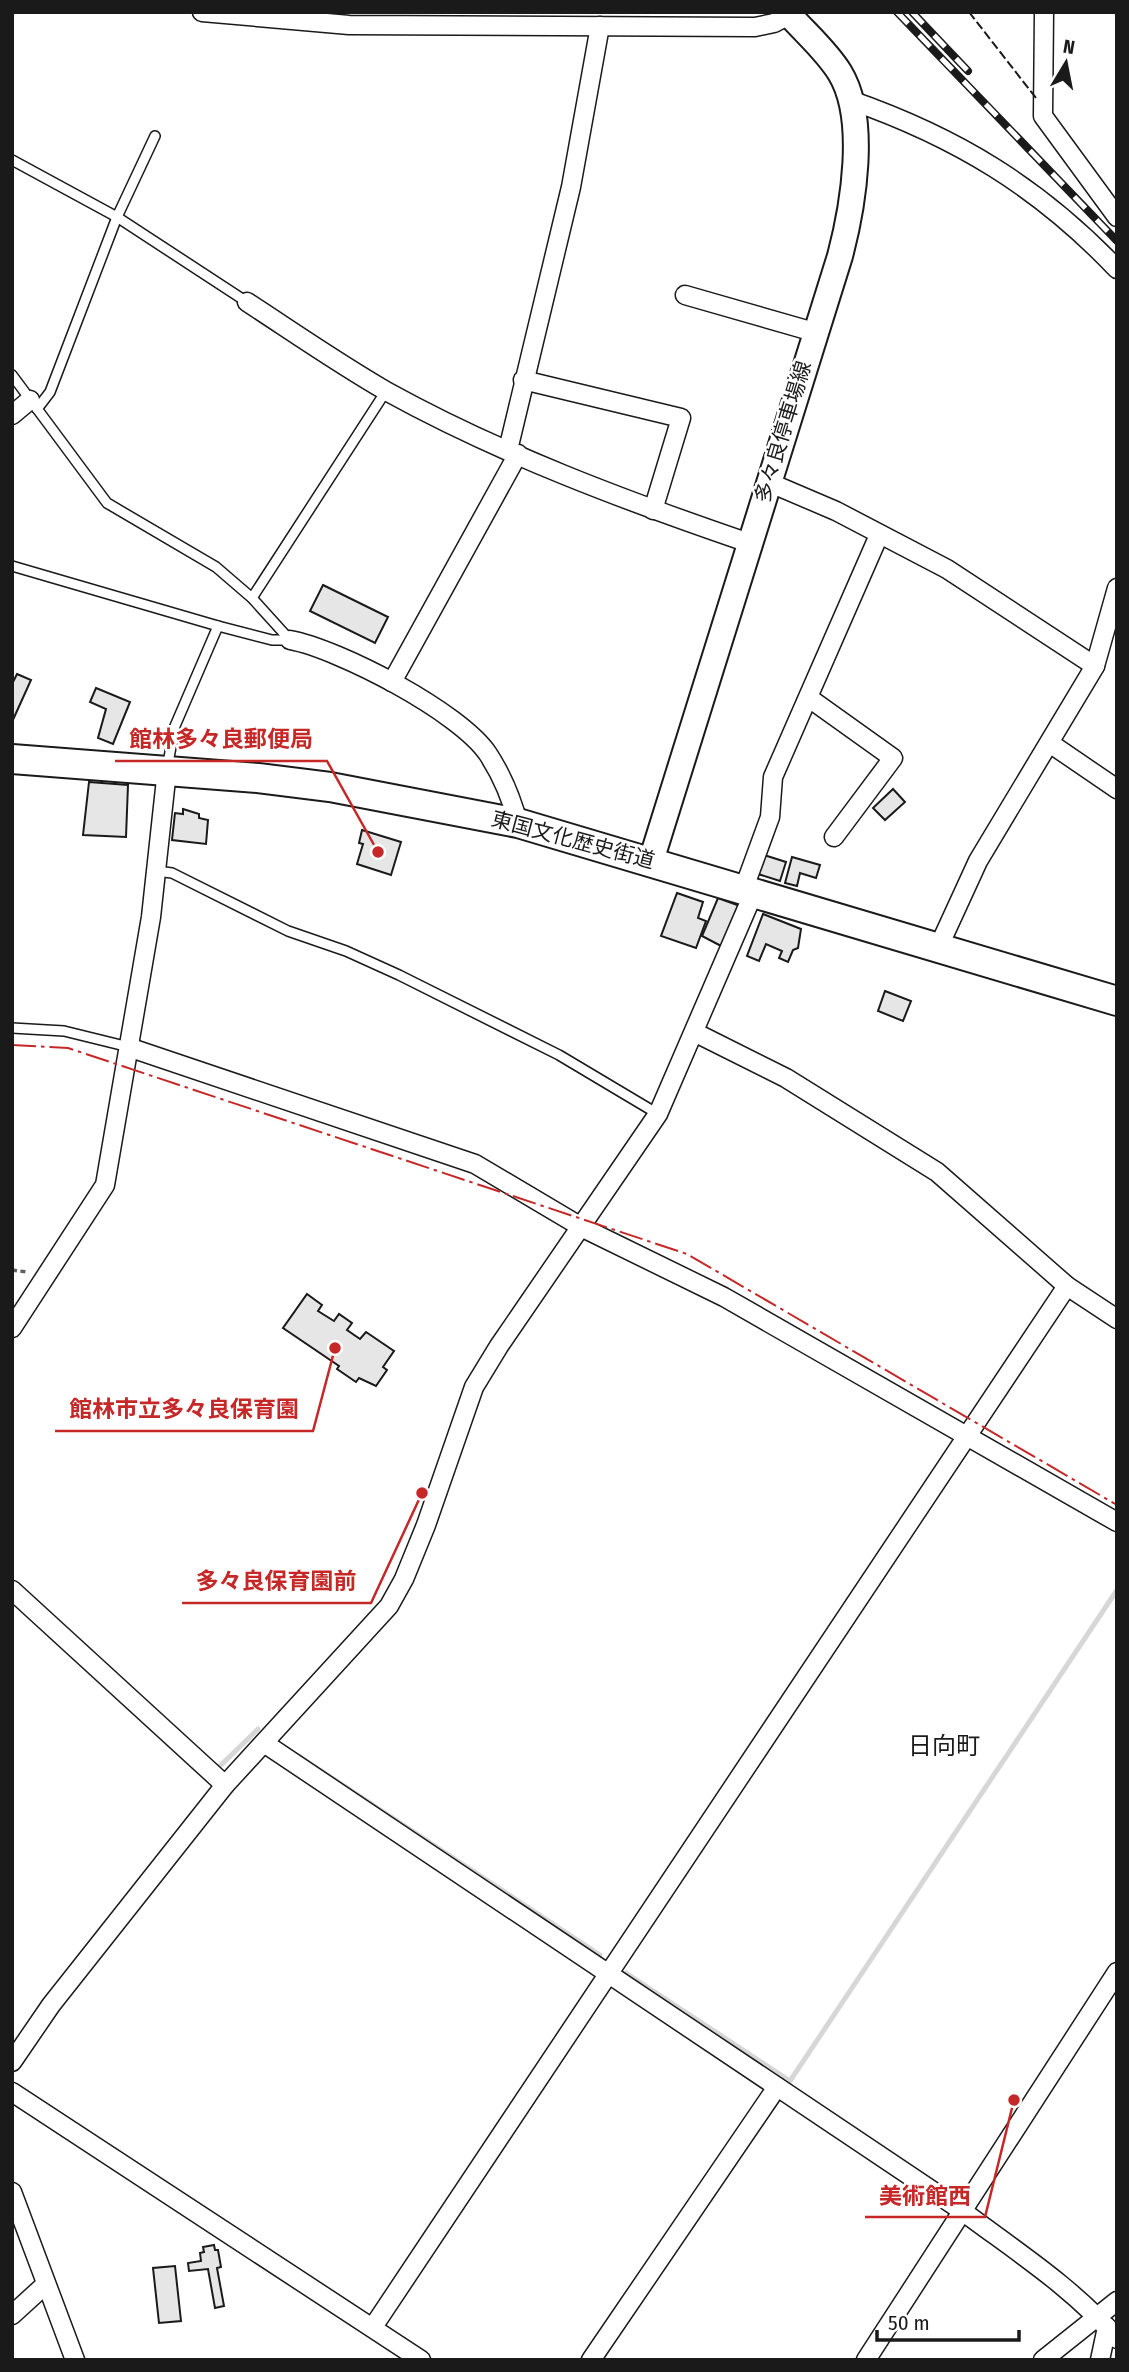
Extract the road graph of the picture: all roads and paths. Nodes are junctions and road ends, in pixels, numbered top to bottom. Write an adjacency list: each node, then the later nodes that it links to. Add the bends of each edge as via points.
1 (202, 12): 4 (street)
2 (1044, 12): 10 (street, via 1043,116)
3 (788, 14): 5 (street, via 755,27); 6 (main road, 多々良停車場線, via 831,60)
4 (303, 16): 5 (street, via 349,25)
5 (600, 26): 16 (street, via 571,187)
6 (850, 100): 11 (street, via 915,124 979,157 1058,211); 14 (main road, 多々良停車場線, via 855,152 852,201 840,257)
7 (155, 136): 9 (lane)
8 (12, 160): 9 (lane)
9 (117, 217): 13 (lane); 18 (lane, via 50,392)
10 (1117, 217)
11 (1117, 269)
12 (685, 295): 14 (street)
13 (247, 302): 17 (street)
14 (814, 332): 21 (main road, 多々良停車場線)
15 (12, 375): 18 (lane)
16 (523, 380): 20 (street); 22 (street, via 681,418)
17 (386, 391): 20 (street); 27 (lane)
18 (33, 405): 19 (street); 27 (lane, via 107,503 216,567)
19 (12, 415)
20 (513, 452): 22 (street); 31 (street)
21 (768, 482): 23 (street); 24 (main road, 多々良停車場線)
22 (653, 510): 24 (street)
23 (879, 535): 30 (street, via 947,569); 32 (street)
24 (749, 543): 39 (main road, 多々良停車場線)
25 (12, 566): 28 (lane)
26 (1117, 588): 30 (street)
27 (252, 598): 29 (lane)
28 (218, 626): 29 (lane); 35 (lane, via 175,726)
29 (290, 640): 31 (street)
30 (1096, 666): 33 (street)
31 (392, 682): 37 (street, via 445,712 488,753)
32 (809, 698): 38 (street, via 893,758); 41 (street, via 773,777 770,817)
33 (1051, 744): 36 (street); 42 (street, via 978,860)
34 (12, 759): 35 (highway, 東国文化歴史街道)
35 (167, 770): 37 (highway, 東国文化歴史街道, via 330,787); 40 (street)
36 (1117, 789)
37 (518, 823): 39 (highway, 東国文化歴史街道)
38 (834, 836)
39 (651, 861): 41 (highway, 東国文化歴史街道)
40 (156, 871): 46 (street); 47 (lane, via 172,873 288,931 399,975 559,1055)
41 (749, 890): 42 (highway, 東国文化歴史街道); 45 (street)
42 (939, 946): 43 (highway, 東国文化歴史街道)
43 (1117, 1002)
44 (12, 1028): 46 (lane, via 64,1031)
45 (694, 1032): 47 (street); 49 (street, via 786,1078 937,1172)
46 (131, 1048): 48 (street, via 475,1164); 51 (street, via 105,1185)
47 (658, 1114): 48 (street)
48 (583, 1228): 52 (street, via 724,1297); 55 (street, via 474,1387 426,1525 388,1606)
49 (1067, 1286): 50 (street); 52 (street)
50 (1117, 1319)
51 (12, 1328)
52 (968, 1435): 53 (street); 58 (street)
53 (1117, 1522)
54 (12, 1590): 56 (street)
55 (264, 1743): 56 (street); 58 (street)
56 (225, 1784): 59 (street, via 51,2005)
57 (1117, 1972): 63 (street)
58 (607, 1974): 60 (street); 67 (street)
59 (12, 2062)
60 (777, 2087): 63 (street); 71 (street)
61 (12, 2092): 67 (street)
62 (12, 2192): 64 (street)
63 (961, 2210): 68 (street); 72 (street)
64 (46, 2284): 66 (street); 69 (street)
65 (1117, 2301): 68 (street)
66 (12, 2315)
67 (373, 2327): 70 (street)
68 (1107, 2327): 73 (street); 74 (street)
69 (75, 2360)
70 (421, 2360)
71 (591, 2360)
72 (866, 2360)
73 (1043, 2360)
74 (1100, 2360)

